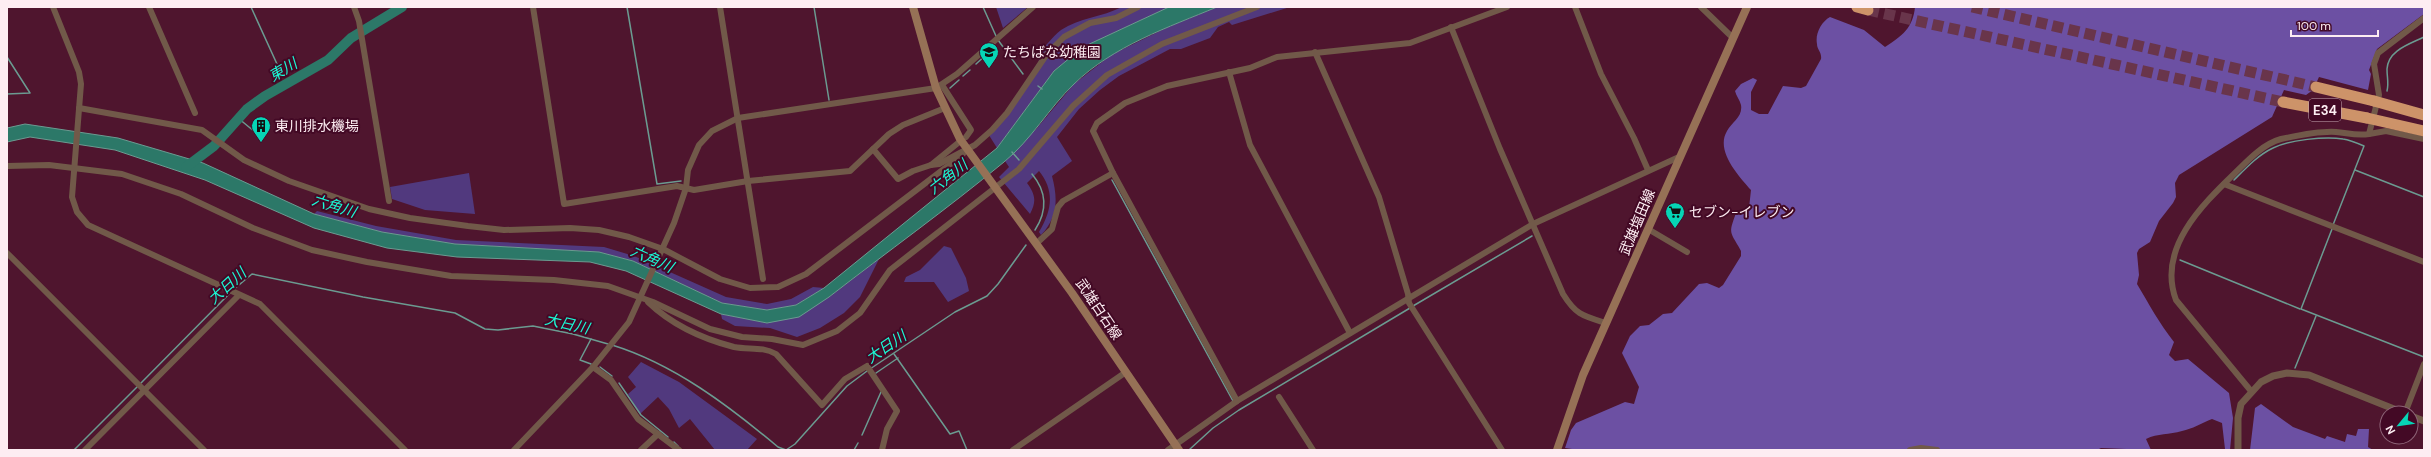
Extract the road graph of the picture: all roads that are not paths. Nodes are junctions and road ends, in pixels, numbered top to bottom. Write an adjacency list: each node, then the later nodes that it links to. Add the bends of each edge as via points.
1 (53, 7): 25 (street, via 79,72)
2 (149, 7): 26 (street)
3 (354, 7): 46 (street, via 362,35)
4 (533, 7): 45 (street, via 564,204 677,186)
5 (720, 7): 28 (street)
6 (913, 7): 21 (main road)
7 (1033, 7): 21 (street)
8 (1138, 7): 35 (street, via 1116,18 1090,23 1064,37 1047,54 1008,113)
9 (1258, 7): 44 (street, via 1162,44 1107,75 1073,106 1019,169)
10 (1507, 7): 17 (street)
11 (1575, 7): 40 (street, via 1601,74)
12 (1701, 7): 18 (street)
13 (1747, 7): 18 (main road, 武雄塩田線)
14 (1856, 7): 15 (highway)
15 (1868, 10)
16 (2424, 18): 30 (street, via 2378,53 2374,64 2379,95)
17 (1451, 27): 19 (street, via 1410,43); 47 (street)
18 (1733, 38): 36 (main road, 武雄塩田線)
19 (1315, 52): 20 (street, via 1273,58 1250,68); 57 (street, via 1379,197)
20 (1229, 72): 41 (street, via 1147,92 1125,103 1097,123 1093,131); 59 (street, via 1250,145)
21 (939, 86): 24 (main road); 28 (street); 31 (street, via 970,130)
22 (2316, 87): 27 (highway, E34, bridge)
23 (2283, 102): 29 (highway, E34, bridge)
24 (944, 108): 34 (street, via 889,134); 35 (main road)
25 (79, 110): 39 (street); 50 (street, via 202,130 229,150 289,180 369,209 410,218 504,230 599,230 629,237)
26 (195, 113)
27 (2424, 115)
28 (738, 118): 42 (street); 45 (street, via 712,131 699,145 688,170)
29 (2424, 131)
30 (2369, 134): 32 (street, via 2386,130); 43 (street, via 2356,136 2335,132 2281,139 2253,156)
31 (966, 137)
32 (2424, 139)
33 (958, 144): 37 (street)
34 (873, 150): 37 (street, via 898,179); 42 (street, via 850,171)
35 (968, 151): 37 (street); 44 (main road, 武雄白石線); 50 (street, via 806,274 778,287 764,289 736,285)
36 (1679, 157): 40 (street); 48 (main road, 武雄塩田線)
37 (931, 165)
38 (7, 166): 39 (street)
39 (74, 166): 55 (street, via 72,197 77,212 88,225); 56 (street, via 122,174 181,194 278,238 338,256 451,276 600,284)
40 (1648, 170): 47 (street)
41 (1113, 174): 49 (street, via 1063,201 1058,208 1052,229); 66 (street)
42 (748, 181): 45 (street, via 694,190); 54 (street)
43 (2224, 184): 53 (street); 64 (street, via 2187,226 2172,263 2170,285 2176,300)
44 (995, 187): 49 (main road, 武雄白石線); 56 (street, via 890,270 882,278 869,302 846,325 814,342 796,345 772,339 723,333)
45 (686, 188): 50 (street)
46 (390, 201)
47 (1533, 224): 57 (street); 58 (street, via 1570,305 1581,316)
48 (1648, 229): 51 (street); 58 (main road, 武雄塩田線)
49 (1037, 243): 62 (main road, 武雄白石線)
50 (662, 252): 56 (street)
51 (1688, 252)
52 (7, 254): 63 (street)
53 (2424, 262)
54 (763, 279)
55 (238, 296): 63 (street); 73 (street, via 260,304)
56 (644, 298): 61 (street, via 630,322); 77 (street, via 664,318 689,330 734,347 767,349 776,354 822,405 845,379 867,366 897,411 887,429)
57 (1409, 301): 59 (street); 81 (street)
58 (1606, 323): 82 (main road, 武雄塩田線, via 1583,375)
59 (1350, 333): 66 (street)
60 (2424, 364): 68 (street)
61 (593, 367): 69 (street, via 611,380 638,418); 74 (street)
62 (1126, 372): 70 (main road, 武雄白石線); 78 (street)
63 (144, 390): 71 (street); 72 (street)
64 (2251, 391): 67 (street, via 2273,376 2298,373); 85 (street, via 2241,404 2238,418)
65 (1279, 397): 80 (street)
66 (1237, 401): 70 (street)
67 (2384, 405)
68 (2407, 405)
69 (658, 434): 75 (street); 76 (street)
70 (1177, 447): 79 (street)
71 (85, 450)
72 (204, 450)
73 (405, 450)
74 (514, 450)
75 (642, 450)
76 (679, 450)
77 (882, 450)
78 (1013, 450)
79 (1168, 450)
80 (1313, 450)
81 (1502, 450)
82 (1557, 450)
83 (1910, 450): 84 (street)
84 (1937, 450)
85 (2238, 450)

